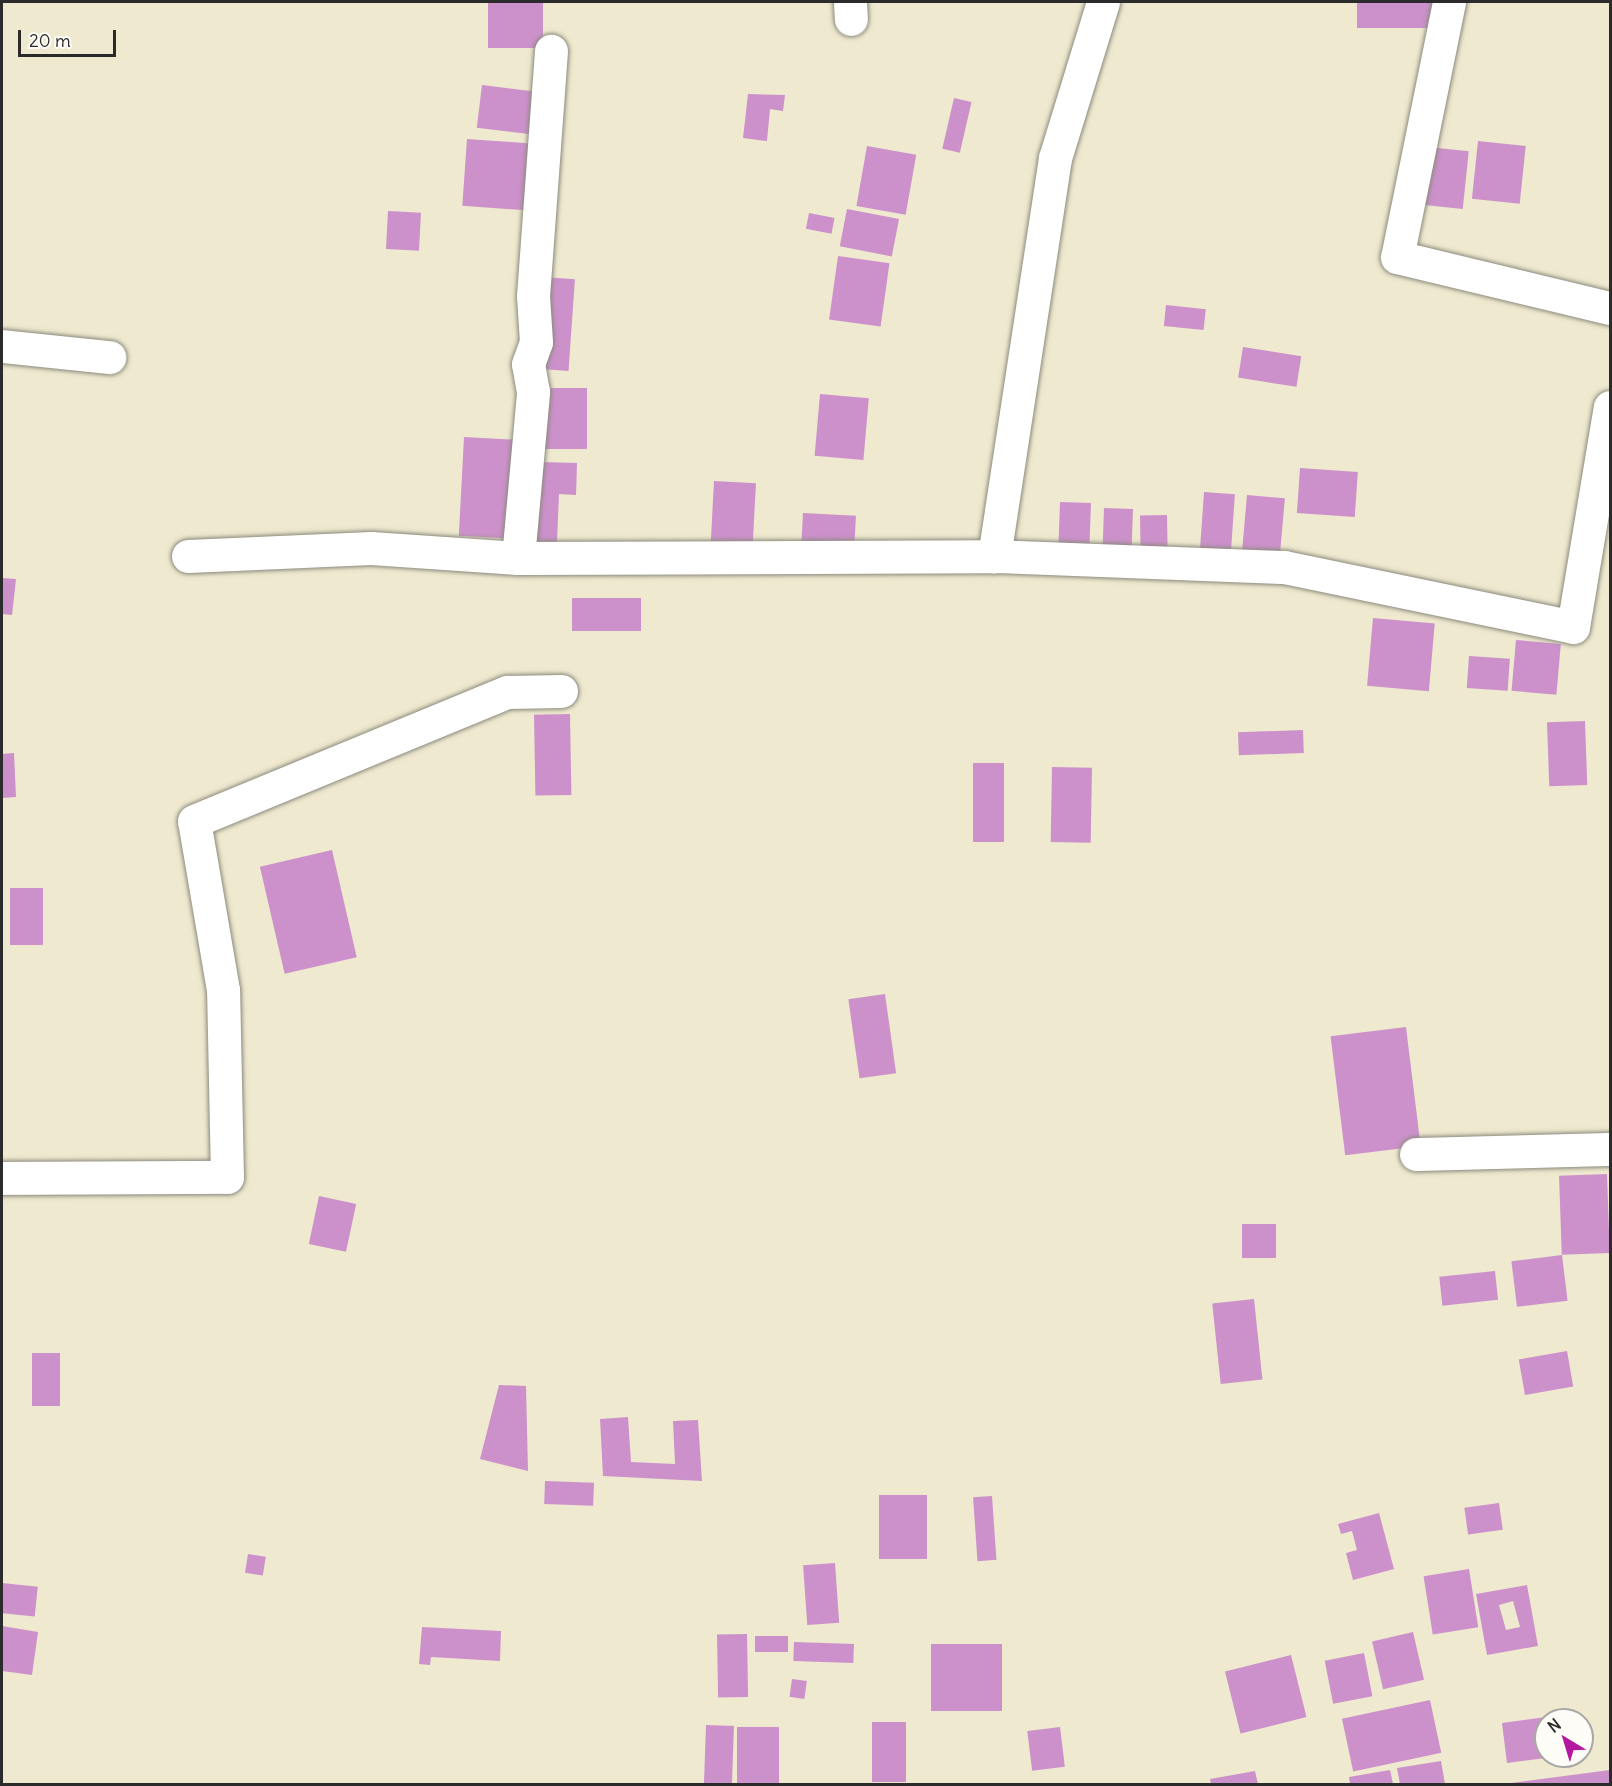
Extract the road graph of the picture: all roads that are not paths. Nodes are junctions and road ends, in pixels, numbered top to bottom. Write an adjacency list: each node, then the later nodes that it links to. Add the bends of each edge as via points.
1 (1103, 2): 8 (street, via 1055,158)
2 (1449, 2): 4 (street, via 1397,257)
3 (551, 51): 10 (street, via 533,296 536,342 528,364 533,392)
4 (1611, 308)
5 (2, 346): 6 (street)
6 (109, 357)
7 (1611, 407): 8 (street, via 1573,627 1284,567)
8 (994, 555): 10 (street)
9 (188, 556): 10 (street, via 371,548)
10 (518, 558)
11 (561, 692): 14 (street, via 507,692 194,821 223,990 227,1177)
12 (1611, 1149): 13 (street)
13 (1416, 1154)
14 (2, 1178)

